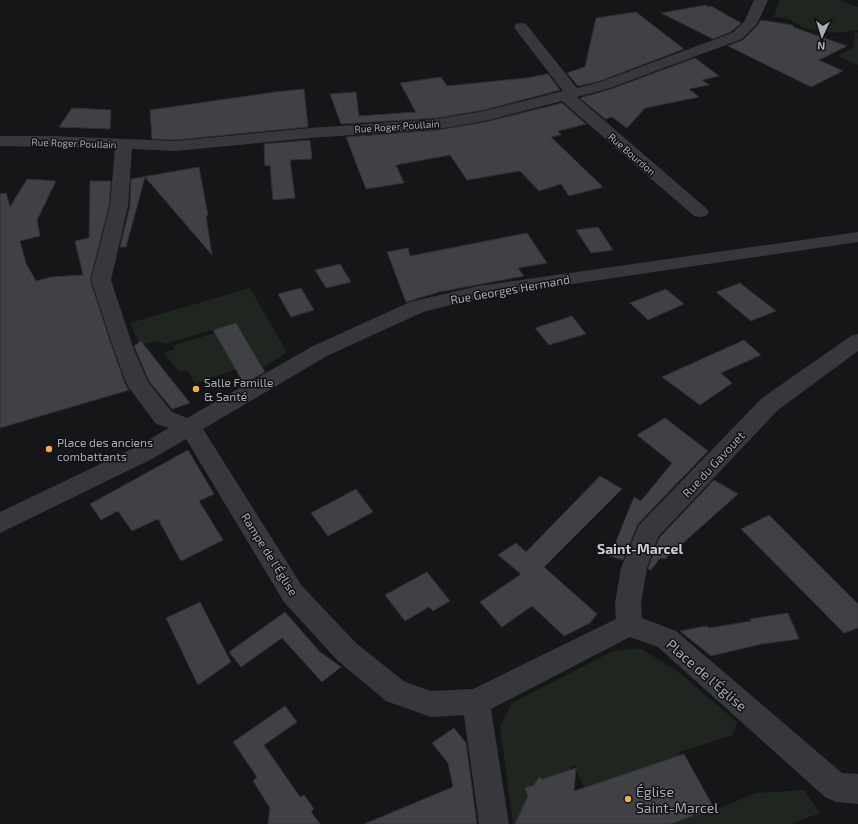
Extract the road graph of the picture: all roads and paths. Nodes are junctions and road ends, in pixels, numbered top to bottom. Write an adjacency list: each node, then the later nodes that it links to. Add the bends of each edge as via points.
1 (761, 0): 3 (street, Rue Roger Poullain, via 750,24 737,36 606,85)
2 (521, 27): 3 (street, Rue Bourdon)
3 (569, 94): 5 (street, Rue Roger Poullain, via 485,116 438,124 176,146); 6 (street, Rue Bourdon)
4 (0, 141): 5 (street, Rue Roger Poullain)
5 (124, 144): 9 (street, via 119,206 100,280 138,385 164,418)
6 (700, 212)
7 (858, 237): 9 (street, Rue Georges Hermand, via 478,292 417,307 320,351)
8 (858, 341): 11 (street, Rue du Gavouet, via 770,404 648,532 634,568 628,603)
9 (190, 427): 10 (street, via 144,453); 12 (street, Rampe de l'Église, via 293,594 347,652 396,692 431,704)
10 (0, 523)
11 (629, 625): 12 (street); 13 (street, Place de l'Église, via 667,639 836,787)
12 (476, 702): 14 (street)
13 (858, 790)
14 (494, 824)

